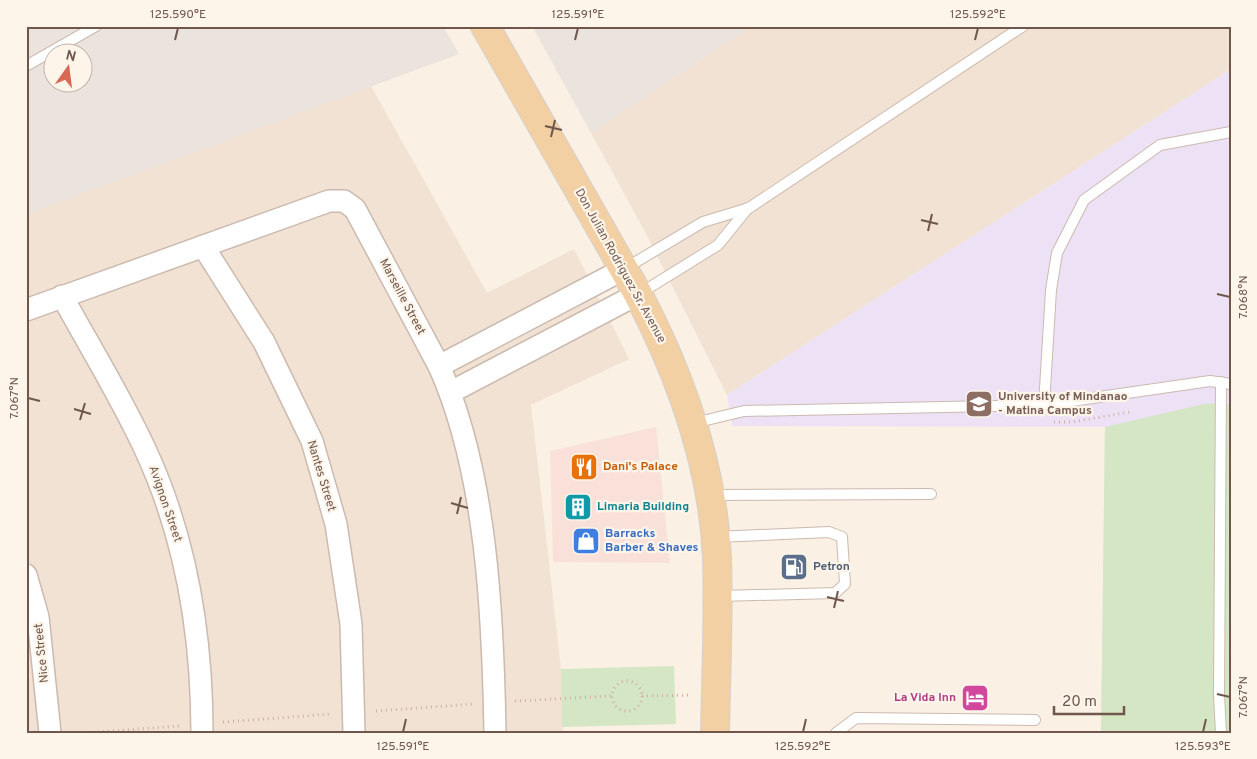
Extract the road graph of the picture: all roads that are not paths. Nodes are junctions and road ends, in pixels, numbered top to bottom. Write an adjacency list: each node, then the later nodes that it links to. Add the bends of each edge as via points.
1 (96, 26): 4 (lane)
2 (484, 26): 8 (main road, Don Julian Rodriguez Sr. Avenue)
3 (1023, 26): 6 (lane)
4 (26, 66)
5 (1231, 132): 15 (lane, via 1160,145 1084,200 1057,253 1050,290)
6 (749, 208): 8 (lane, via 704,222); 9 (lane, via 718,245)
7 (203, 246): 10 (street, Marseille Street); 12 (street, Marseille Street, via 329,201 344,201 355,209); 23 (street, Nantes Street, via 264,342 312,441 336,524 351,624)
8 (624, 269): 9 (main road, Don Julian Rodriguez Sr. Avenue); 12 (street)
9 (638, 294): 14 (street); 16 (main road, Don Julian Rodriguez Sr. Avenue)
10 (62, 296): 11 (street, Marseille Street); 24 (street, Avignon Street, via 145,449 173,520 188,582 198,653)
11 (26, 310)
12 (439, 366): 14 (street, Marseille Street)
13 (1226, 383): 15 (lane, via 1210,380); 29 (lane, via 1219,695)
14 (451, 392): 26 (street, Marseille Street, via 476,496 485,555)
15 (1044, 405): 16 (lane, via 744,411)
16 (694, 423): 18 (main road, Don Julian Rodriguez Sr. Avenue)
17 (931, 494): 18 (lane)
18 (710, 495): 19 (main road, Don Julian Rodriguez Sr. Avenue)
19 (715, 537): 21 (main road, Don Julian Rodriguez Sr. Avenue); 21 (lane, via 829,532 842,537 845,584 835,593)
20 (26, 575): 25 (street, Nice Street, via 38,617)
21 (717, 596): 27 (main road, Don Julian Rodriguez Sr. Avenue)
22 (1036, 720): 28 (lane, via 856,718)
23 (354, 723)
24 (202, 728)
25 (50, 733)
26 (495, 733)
27 (715, 733)
28 (836, 733)
29 (1221, 733)

